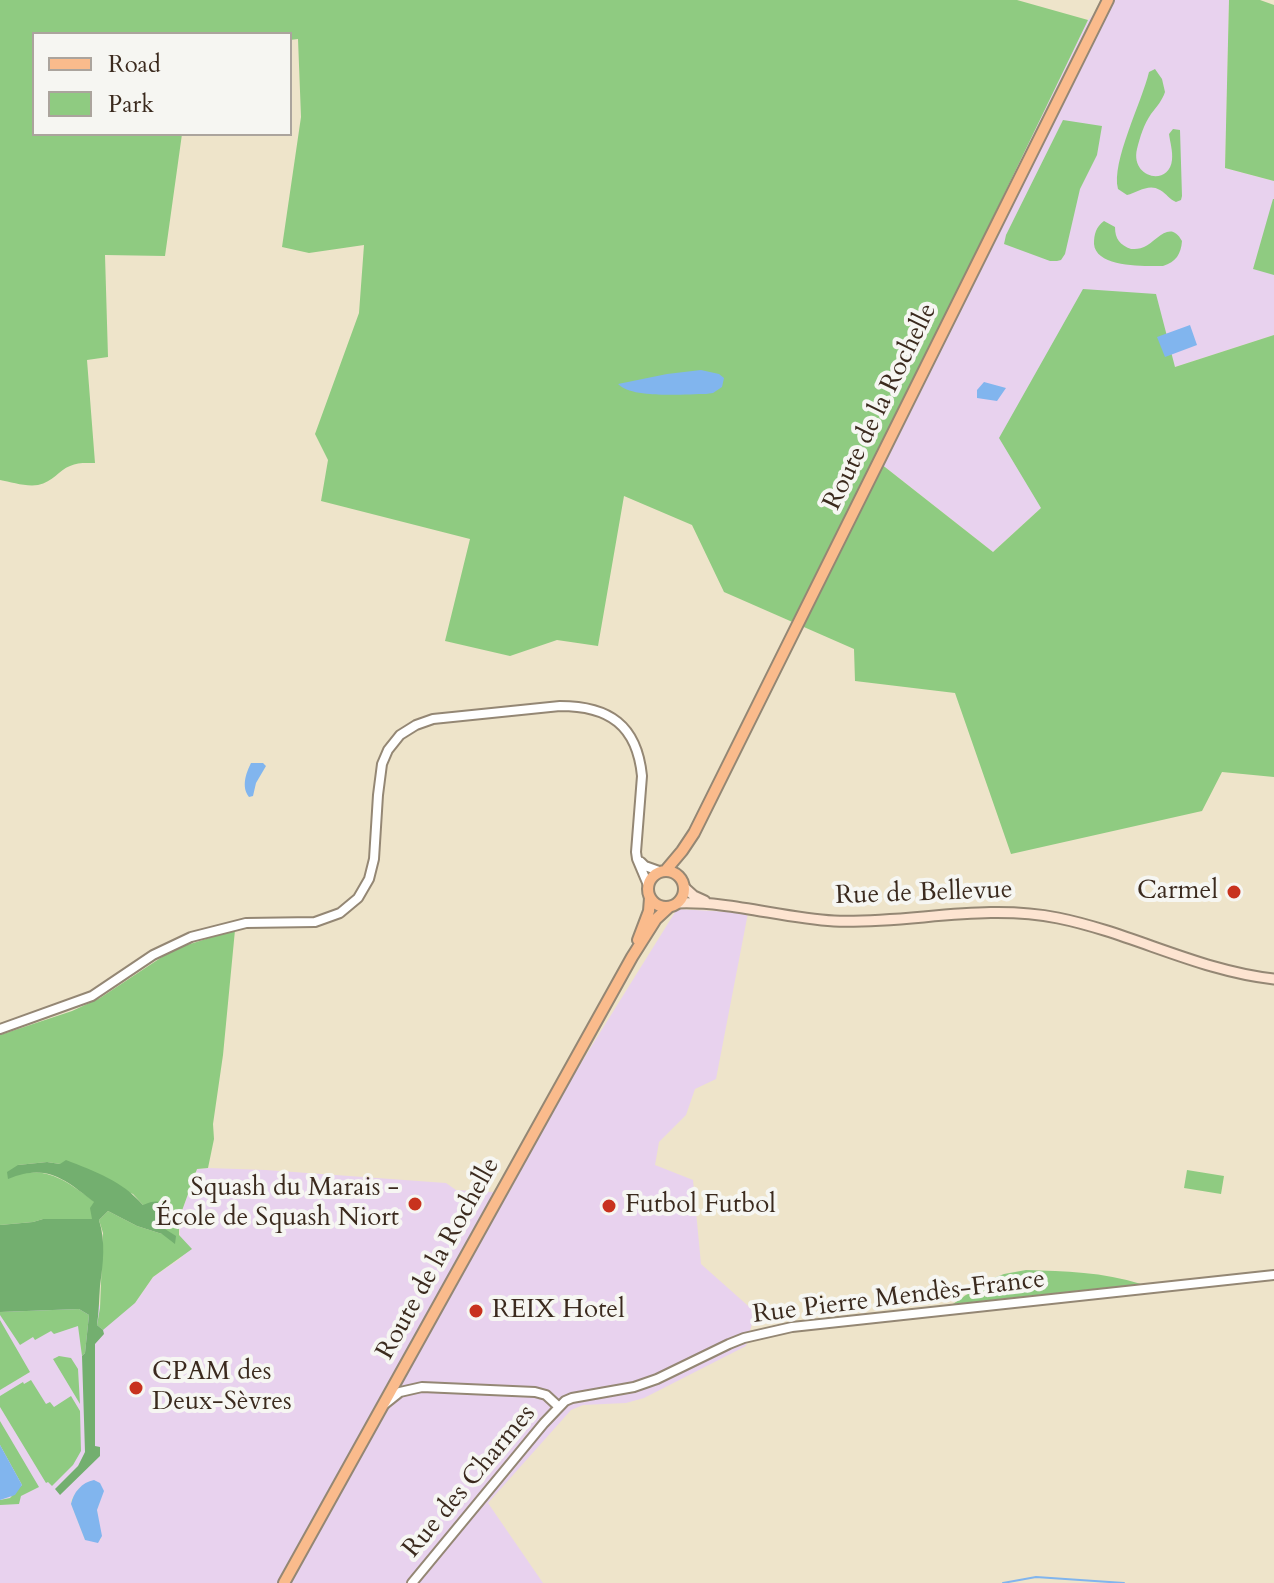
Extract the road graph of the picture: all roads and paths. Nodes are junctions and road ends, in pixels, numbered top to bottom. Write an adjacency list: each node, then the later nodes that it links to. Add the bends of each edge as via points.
1 (1108, 0): 2 (main road, Route de la Rochelle)
2 (694, 833): 4 (main road); 5 (main road, via 682,865)
3 (637, 859): 4 (street); 6 (street); 12 (street, via 641,765 633,741 608,714 560,706 425,721 400,735 386,756 372,869 349,907 315,922 246,923 191,937 92,996)
4 (662, 871): 5 (main road, via 671,871); 6 (main road)
5 (683, 882): 8 (main road, Rue de Bellevue, via 694,896); 9 (main road, via 683,896)
6 (648, 885): 7 (main road)
7 (650, 898): 9 (main road, via 658,905); 10 (main road, Route de la Rochelle)
8 (712, 904): 9 (main road, Rue de Bellevue); 11 (main road, Rue de Bellevue, via 832,921 1034,914)
9 (673, 905): 10 (main road, Route de la Rochelle, via 656,919)
10 (632, 957): 14 (main road, Route de la Rochelle)
11 (1274, 979)
12 (0, 1029)
13 (1274, 1275): 15 (street, Rue Pierre Mendès-France, via 772,1331 729,1344 649,1382 579,1395)
14 (384, 1404): 15 (street, via 415,1388 478,1389 543,1393); 16 (main road, Route de la Rochelle)
15 (559, 1407): 17 (street, Rue des Charmes)
16 (284, 1583)
17 (412, 1583)

